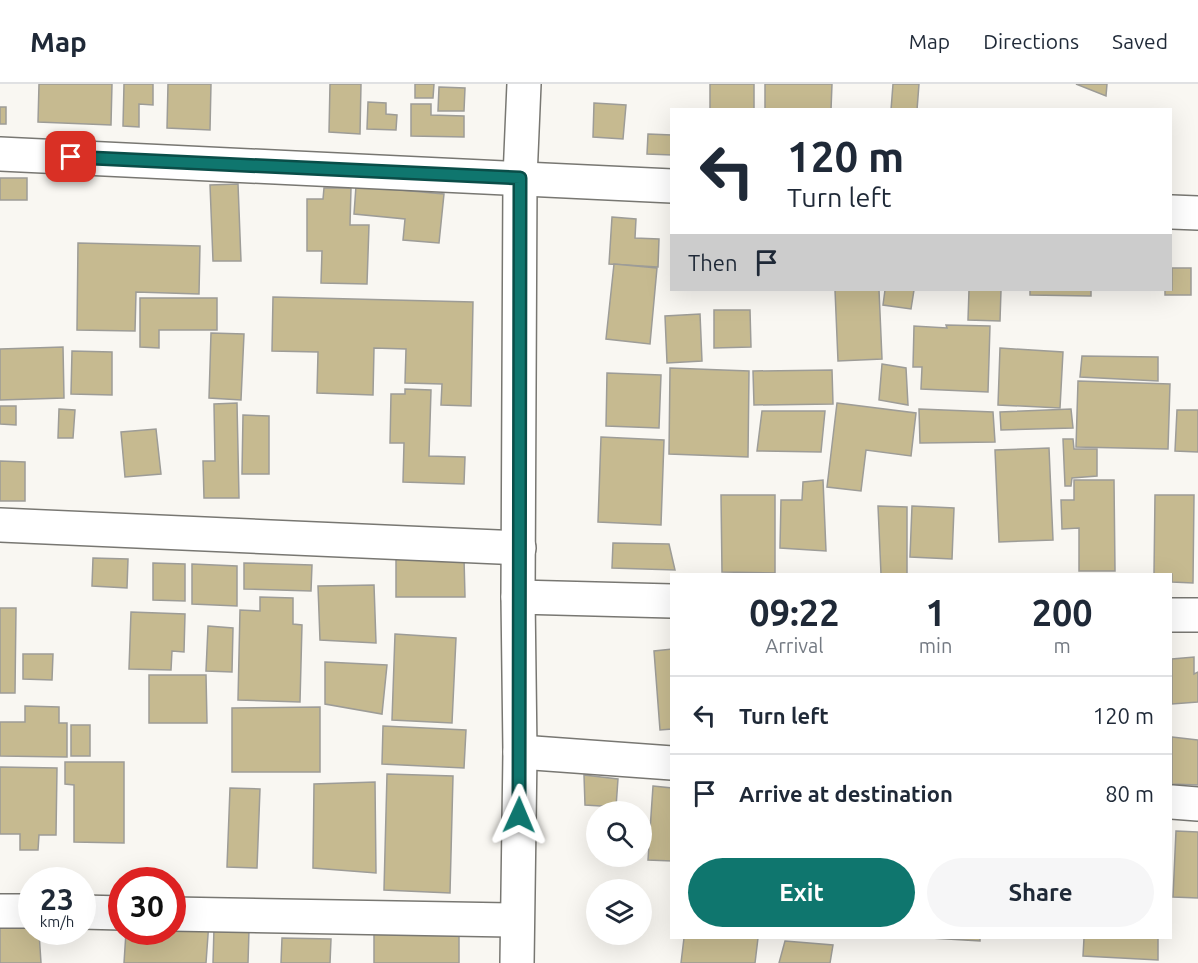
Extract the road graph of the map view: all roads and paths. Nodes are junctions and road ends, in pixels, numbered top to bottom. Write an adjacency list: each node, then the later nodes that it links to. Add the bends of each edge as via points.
1 (524, 84): 3 (street)
2 (0, 154): 3 (street)
3 (520, 178): 4 (street); 9 (street)
4 (670, 186)
5 (1198, 197): 7 (street)
6 (1172, 212): 7 (street)
7 (1198, 213)
8 (0, 525): 9 (street)
9 (519, 548): 10 (street)
10 (518, 597): 11 (street); 14 (street)
11 (670, 602)
12 (1172, 615): 13 (street)
13 (1198, 615)
14 (519, 752): 15 (street); 21 (street)
15 (670, 763)
16 (1172, 802): 17 (street)
17 (1198, 804)
18 (0, 911): 19 (street)
19 (18, 911)
20 (186, 914): 21 (street)
21 (517, 920): 22 (street)
22 (517, 963)

